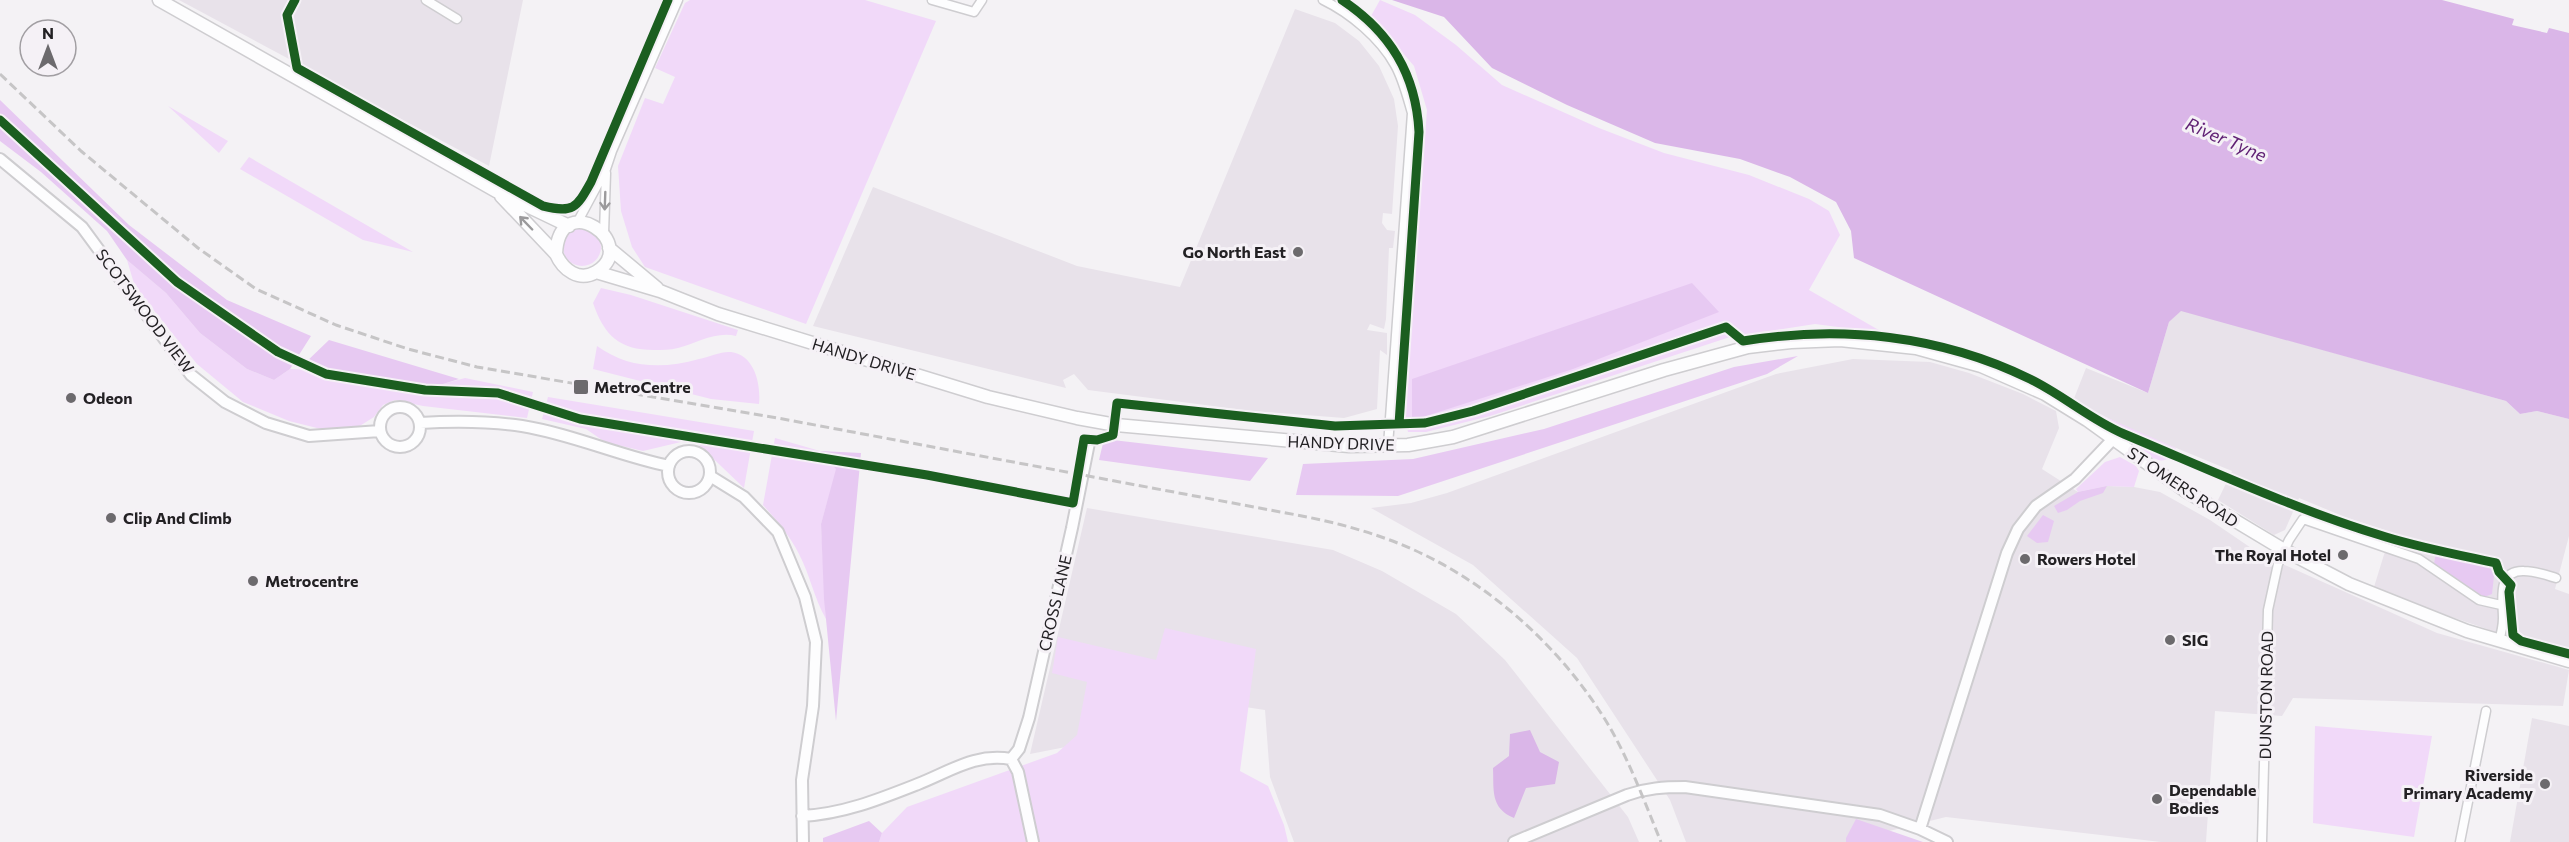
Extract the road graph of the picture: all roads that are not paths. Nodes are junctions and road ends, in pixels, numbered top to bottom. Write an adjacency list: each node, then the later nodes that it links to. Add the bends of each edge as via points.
1 (159, 0): 10 (main road)
2 (426, 0): 7 (street)
3 (678, 0): 9 (street)
4 (932, 0): 5 (street, via 974,12)
5 (982, 0)
6 (1323, 0): 21 (street, via 1369,33 1394,63 1412,112)
7 (457, 19)
8 (0, 159): 18 (street, SCOTSWOOD VIEW, via 82,227 191,375 225,402 266,423 309,435)
9 (606, 169): 11 (street); 12 (street, one-way to 12)
10 (496, 191): 11 (main road); 14 (main road, one-way to 10)
11 (573, 224): 12 (main road, via 588,223); 14 (main road, via 561,233)
12 (604, 233): 13 (main road)
13 (609, 248): 15 (main road, via 603,266); 16 (main road)
14 (556, 254): 15 (main road, via 570,272)
15 (596, 272): 16 (main road)
16 (660, 291): 21 (main road, HANDY DRIVE, via 718,314 988,397 1077,418 1259,439)
17 (420, 423): 18 (street, via 418,435 406,446 389,444); 18 (street, via 413,411 399,406 383,415); 22 (street, via 466,420 524,426)
18 (380, 431)
19 (2113, 439): 21 (main road, HANDY DRIVE, via 2045,394 1981,366 1916,348 1840,340 1771,344 1727,352 1477,430 1428,442); 24 (main road, ST OMERS ROAD, via 2184,490); 32 (street, ST OMERS ROAD, via 2075,479 2036,506 2018,529 2007,553)
20 (1089, 443): 30 (street, CROSS LANE, via 1029,718 1019,749)
21 (1388, 446)
22 (669, 466): 23 (street, via 682,453 698,453 706,460); 23 (street, via 672,484 684,492 700,490)
23 (710, 476): 31 (street, via 744,497 778,532 802,587 816,642)
24 (2284, 550): 26 (street, DUNSTON ROAD, via 2303,519 2419,559 2479,600); 27 (main road, ST OMERS ROAD, via 2385,599); 37 (street, DUNSTON ROAD, via 2274,574 2266,630)
25 (2556, 578): 26 (street, via 2525,571 2511,574 2503,583)
26 (2501, 605): 27 (street)
27 (2499, 641): 28 (main road, ST OMERS ROAD)
28 (2569, 661)
29 (2486, 711): 38 (street)
30 (1011, 759): 31 (street, via 986,756 869,803 824,815); 34 (street, via 1018,772)
31 (802, 816): 33 (street)
32 (1920, 829): 35 (street, via 1880,815 1664,787 1620,798); 36 (street)
33 (802, 842)
34 (1033, 842)
35 (1514, 842)
36 (1947, 842)
37 (2262, 842)
38 (2460, 842)

